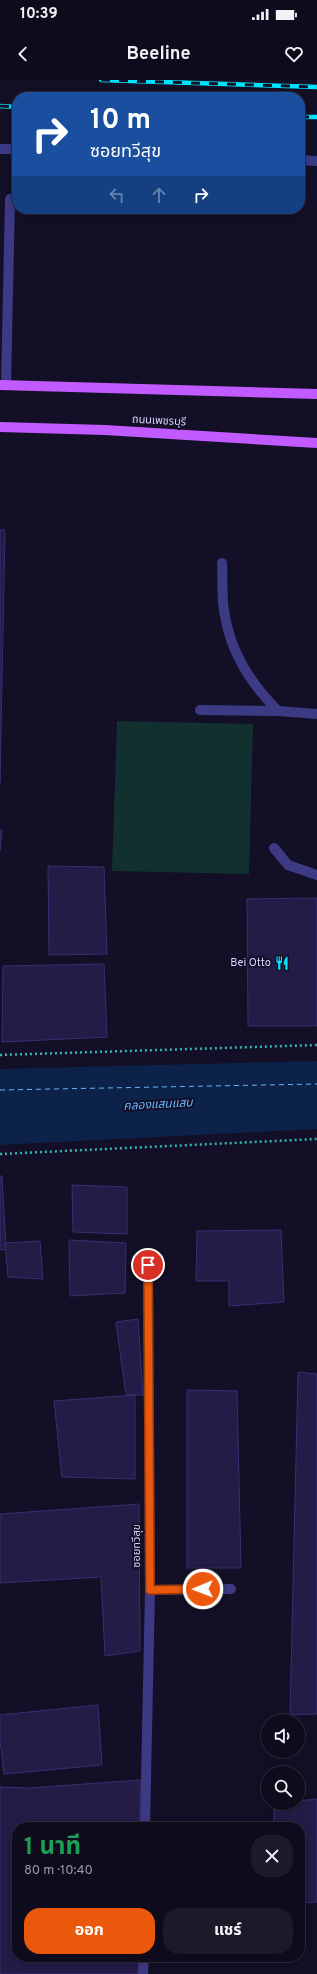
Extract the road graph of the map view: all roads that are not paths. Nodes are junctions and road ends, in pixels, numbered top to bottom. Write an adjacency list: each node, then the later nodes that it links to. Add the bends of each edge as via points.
1 (0, 149): 2 (street)
2 (12, 149)
3 (305, 160): 4 (street)
4 (317, 161)
5 (10, 199): 6 (street)
6 (3, 338): 7 (street)
7 (3, 385): 8 (main road)
8 (317, 394)
9 (0, 427): 10 (main road, ถนนเพชรบุรี)
10 (317, 442)
11 (222, 563): 13 (street, via 224,615 234,645 244,668 264,697)
12 (200, 710): 13 (street)
13 (278, 711): 14 (street)
14 (317, 714)
15 (274, 848): 16 (street, via 288,865)
16 (317, 875)
17 (148, 1265): 19 (street, ซอยทวีสุข)
18 (231, 1589): 19 (street)
19 (150, 1590): 20 (street, ซอยทวีสุข)
20 (145, 1822)
21 (144, 1962): 22 (street)
22 (143, 1974)

